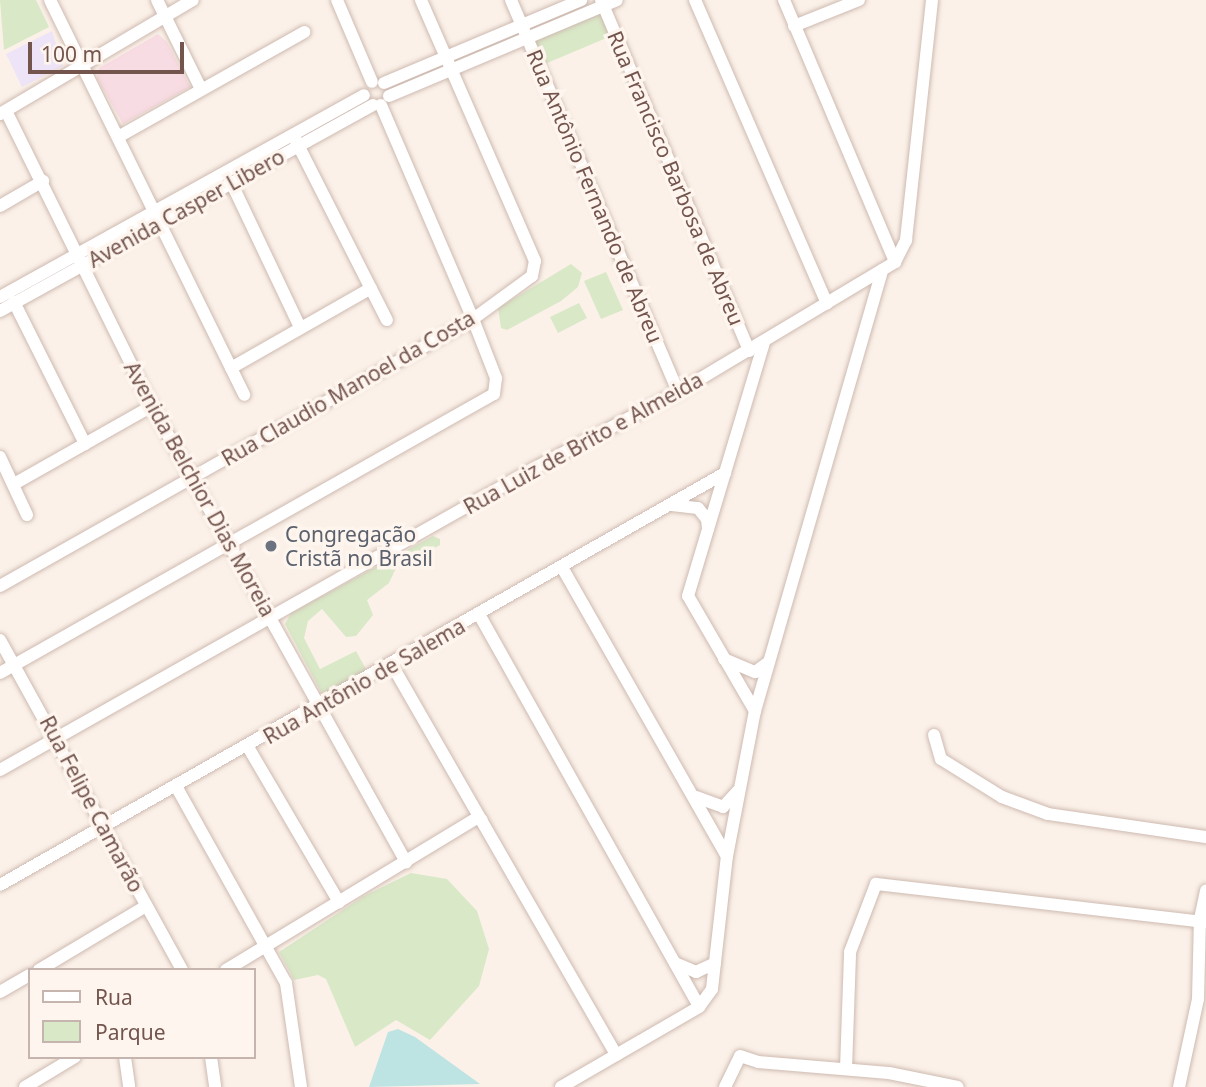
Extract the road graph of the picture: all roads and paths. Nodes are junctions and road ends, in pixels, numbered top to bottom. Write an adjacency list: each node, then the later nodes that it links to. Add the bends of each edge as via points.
1 (50, 0): 19 (street)
2 (157, 0): 14 (street)
3 (193, 0): 14 (street)
4 (337, 0): 21 (street)
5 (421, 0): 18 (street)
6 (511, 0): 16 (street, Rua Antônio Fernando de Abreu)
7 (581, 0): 16 (street, Avenida Casper Libero)
8 (617, 0): 13 (street, Avenida Casper Libero)
9 (695, 0): 38 (street)
10 (784, 0): 15 (street)
11 (859, 0): 15 (street)
12 (932, 0): 33 (street, via 906,240)
13 (602, 3): 16 (street, Avenida Casper Libero); 44 (street, Rua Francisco Barbosa de Abreu)
14 (165, 16): 19 (street); 22 (street)
15 (794, 26): 33 (street)
16 (525, 30): 18 (street, Avenida Casper Libero); 20 (street, Avenida Casper Libero); 46 (street, Rua Antônio Fernando de Abreu)
17 (304, 32): 22 (street)
18 (446, 55): 20 (street); 21 (street, Avenida Casper Libero)
19 (84, 68): 24 (street); 26 (street)
20 (451, 69): 23 (street, Avenida Casper Libero); 40 (street, Rua Claudio Manoel da Costa, via 536,261 524,284)
21 (378, 83): 23 (street); 23 (street)
22 (201, 89): 26 (street)
23 (377, 100): 25 (street, Avenida Casper Libero); 27 (street, Avenida Casper Libero); 40 (street)
24 (3, 113): 28 (street, Avenida Belchior Dias Moreia)
25 (292, 133): 27 (street); 31 (street, Avenida Casper Libero)
26 (118, 137): 31 (street)
27 (299, 146): 29 (street, Avenida Casper Libero); 35 (street)
28 (43, 181): 30 (street); 32 (street, Avenida Belchior Dias Moreia)
29 (231, 182): 31 (street, Avenida Casper Libero); 42 (street)
30 (0, 206)
31 (155, 217): 32 (street, Avenida Casper Libero); 45 (street)
32 (80, 259): 36 (street, Avenida Casper Libero); 37 (street, Avenida Casper Libero); 48 (street, Avenida Belchior Dias Moreia)
33 (895, 262): 34 (street, Rua Luiz de Brito e Almeida)
34 (882, 270): 38 (street, Rua Luiz de Brito e Almeida); 64 (street)
35 (371, 288): 41 (street); 42 (street)
36 (0, 297)
37 (14, 302): 39 (street, Avenida Casper Libero); 49 (street)
38 (827, 304): 43 (street, Rua Luiz de Brito e Almeida)
39 (0, 311)
40 (473, 318): 52 (street, Rua Claudio Manoel da Costa); 57 (street, via 496,378 495,394)
41 (387, 320)
42 (300, 327): 45 (street)
43 (764, 343): 44 (street, Rua Luiz de Brito e Almeida); 51 (street)
44 (749, 351): 46 (street, Rua Luiz de Brito e Almeida)
45 (231, 368): 47 (street)
46 (678, 393): 61 (street, Rua Luiz de Brito e Almeida, via 533,469)
47 (244, 395)
48 (152, 406): 49 (street); 52 (street, Avenida Belchior Dias Moreia)
49 (85, 444): 53 (street)
50 (0, 457): 53 (street)
51 (725, 473): 54 (street, Rua Antônio de Salema); 56 (street)
52 (191, 477): 57 (street, Avenida Belchior Dias Moreia); 59 (street, Rua Claudio Manoel da Costa)
53 (14, 484): 55 (street)
54 (671, 505): 56 (street, via 698,508 708,519); 58 (street, Rua Antônio de Salema)
55 (27, 515)
56 (708, 530): 63 (street, via 688,596)
57 (232, 543): 61 (street, Avenida Belchior Dias Moreia); 65 (street)
58 (564, 569): 60 (street, Rua Antônio de Salema); 76 (street)
59 (0, 586)
60 (480, 616): 66 (street, Rua Antônio de Salema); 88 (street)
61 (271, 618): 68 (street, Avenida Belchior Dias Moreia); 71 (street, Rua Luiz de Brito e Almeida)
62 (0, 640): 65 (street, Rua Felipe Camarão)
63 (724, 660): 64 (street, via 755,672); 69 (street)
64 (769, 662): 69 (street)
65 (16, 664): 67 (street); 71 (street, Rua Felipe Camarão)
66 (392, 664): 68 (street, Rua Antônio de Salema); 77 (street)
67 (0, 673)
68 (320, 706): 72 (street, Rua Antônio de Salema); 81 (street, Avenida Belchior Dias Moreia)
69 (755, 711): 75 (street)
70 (934, 735): 79 (street, via 941,759 1002,797 1048,814)
71 (57, 737): 73 (street, Rua Luiz de Brito e Almeida); 78 (street, Rua Felipe Camarão)
72 (248, 747): 74 (street, Rua Antônio de Salema); 84 (street)
73 (0, 771)
74 (177, 788): 78 (street, Rua Antônio de Salema); 87 (street)
75 (740, 788): 76 (street, via 723,807); 80 (street)
76 (692, 794): 80 (street)
77 (482, 820): 81 (street, via 477,818); 96 (street)
78 (102, 825): 82 (street, Rua Antônio de Salema); 85 (street, Rua Felipe Camarão)
79 (1206, 837)
80 (727, 856): 89 (street)
81 (406, 862): 84 (street)
82 (0, 885)
83 (1206, 891): 86 (street)
84 (339, 901): 87 (street)
85 (146, 906): 90 (street); 91 (street, Rua Felipe Camarão)
86 (1203, 922): 100 (street, via 876,884 850,952); 108 (street, via 1198,999)
87 (264, 947): 92 (street); 104 (street, via 288,993)
88 (674, 962): 89 (street, via 696,972); 95 (street)
89 (715, 963): 95 (street, via 712,989)
90 (42, 968)
91 (181, 968)
92 (229, 968)
93 (28, 976): 94 (street)
94 (0, 992)
95 (699, 1007): 96 (street)
96 (616, 1055): 105 (street)
97 (72, 1059): 101 (street)
98 (125, 1059): 102 (street)
99 (211, 1059): 103 (street)
100 (846, 1069): 106 (street, via 758,1062 740,1056); 107 (street)
101 (25, 1087)
102 (129, 1087)
103 (215, 1087)
104 (301, 1087)
105 (561, 1087)
106 (725, 1087)
107 (958, 1087)
108 (1178, 1087)

